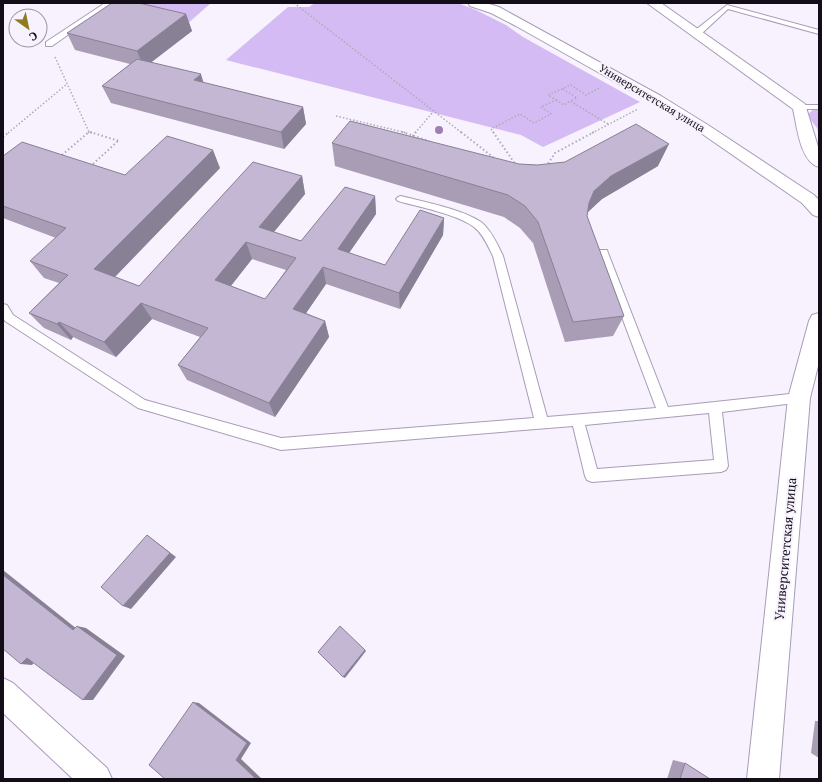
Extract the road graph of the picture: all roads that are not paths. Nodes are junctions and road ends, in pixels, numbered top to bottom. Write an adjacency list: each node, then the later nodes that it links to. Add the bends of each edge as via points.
1 (110, 3): 7 (lane)
2 (474, 3): 12 (street, Университетская улица, via 521,23 703,128 808,199)
3 (653, 3): 6 (street)
4 (728, 5): 5 (lane); 6 (lane)
5 (819, 32)
6 (696, 34): 9 (street)
7 (49, 44)
8 (819, 106): 9 (lane)
9 (800, 107): 10 (street, via 812,154)
10 (819, 162)
11 (401, 199): 20 (lane, via 460,217 477,225 489,239 498,256)
12 (819, 211)
13 (603, 253): 18 (lane)
14 (3, 308): 20 (lane, via 9,318 142,404 281,444)
15 (819, 321): 16 (street, Университетская улица)
16 (799, 398): 17 (lane); 23 (street, Университетская улица)
17 (715, 408): 18 (lane); 19 (lane, via 721,466 592,476)
18 (664, 413): 19 (lane)
19 (578, 420): 20 (lane)
20 (542, 423)
21 (3, 693): 22 (street)
22 (96, 779)
23 (763, 779)

